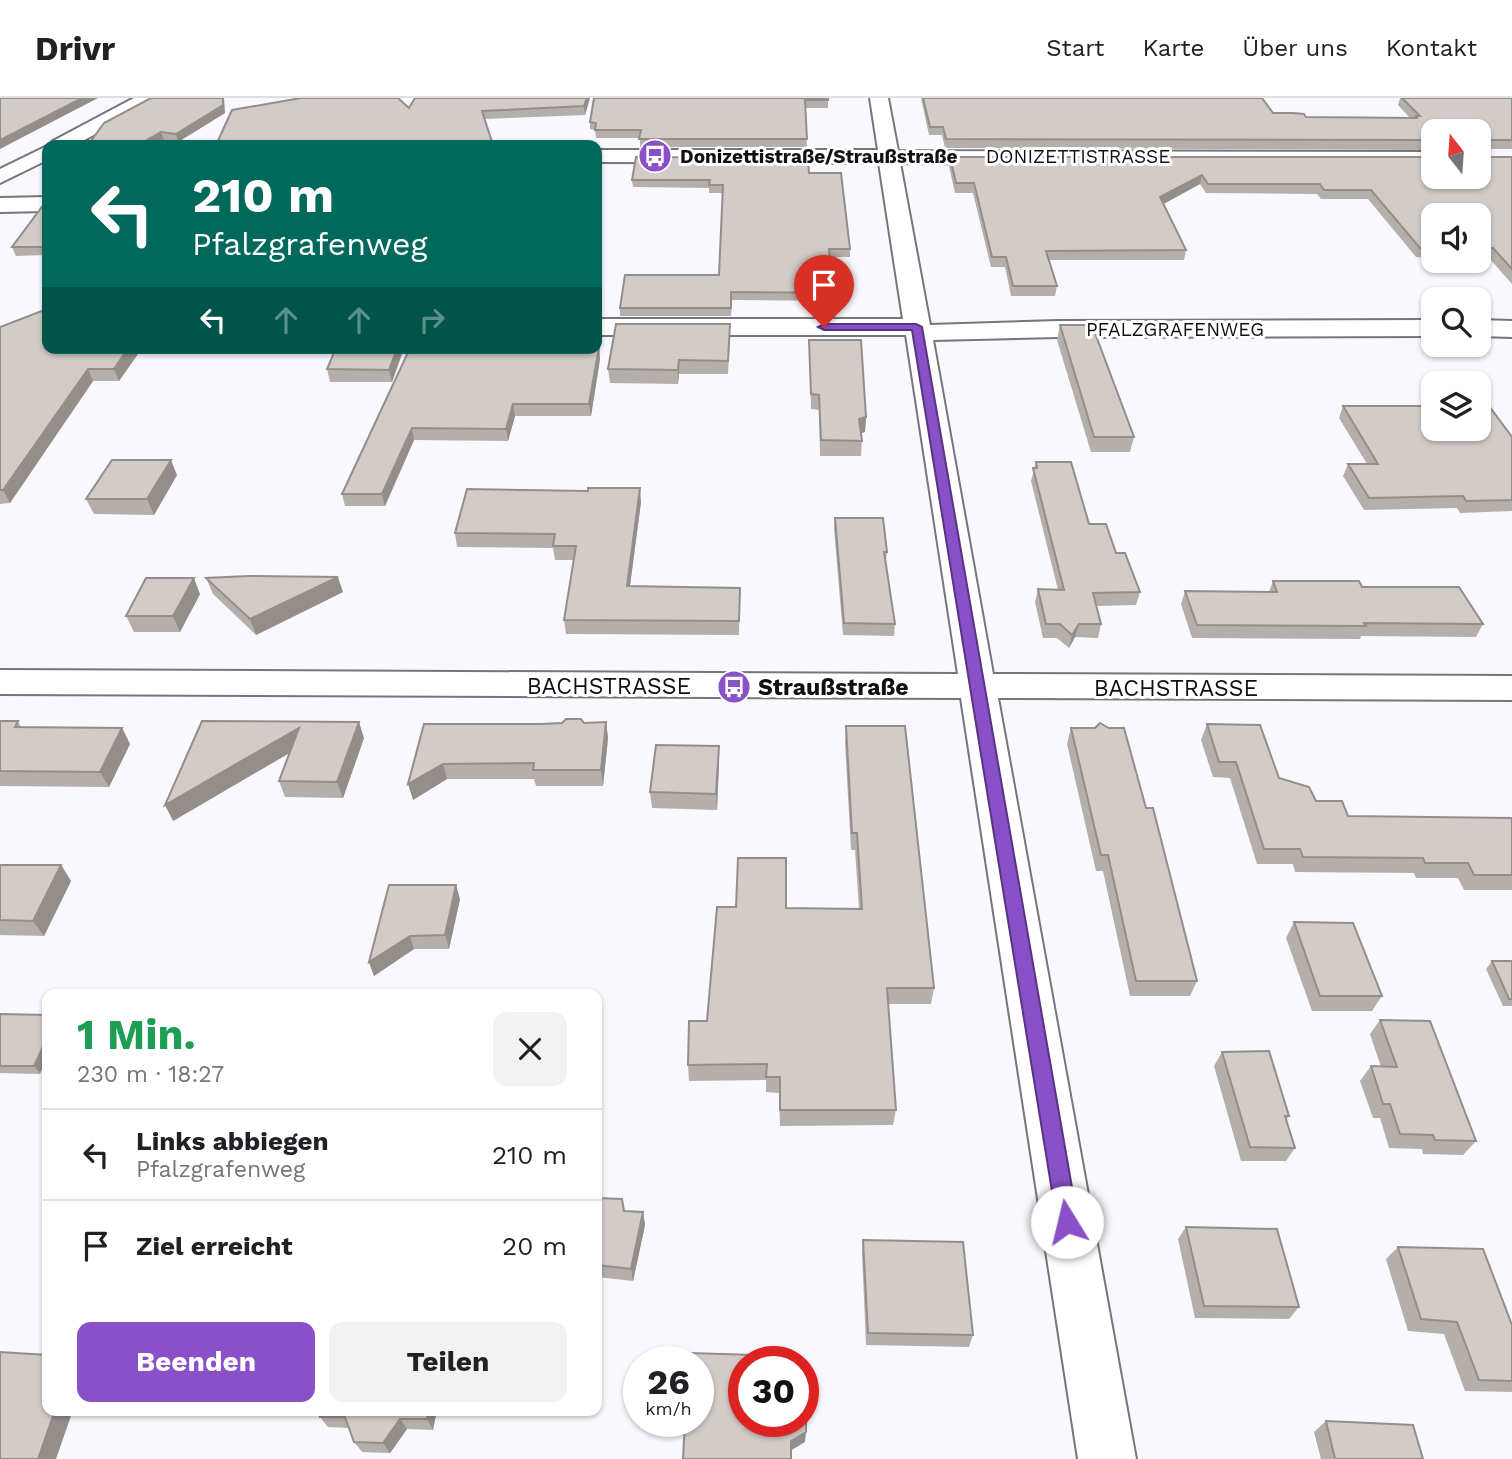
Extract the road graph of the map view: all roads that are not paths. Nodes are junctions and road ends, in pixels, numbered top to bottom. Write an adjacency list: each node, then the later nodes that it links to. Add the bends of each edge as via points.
1 (148, 98): 3 (street)
2 (879, 98): 6 (street)
3 (69, 140)
4 (42, 155): 8 (street)
5 (602, 156): 6 (street, DONIZETTISTRASSE)
6 (890, 156): 7 (street, DONIZETTISTRASSE); 15 (street)
7 (1421, 158)
8 (0, 177)
9 (42, 204): 10 (street)
10 (0, 205)
11 (602, 327): 15 (street, PFALZGRAFENWEG)
12 (1421, 328): 15 (street, PFALZGRAFENWEG)
13 (1491, 328): 14 (street)
14 (1512, 329)
15 (917, 330): 17 (street)
16 (0, 682): 17 (street, BACHSTRASSE)
17 (977, 687): 18 (street, BACHSTRASSE); 19 (street)
18 (1512, 688)
19 (1107, 1459)

